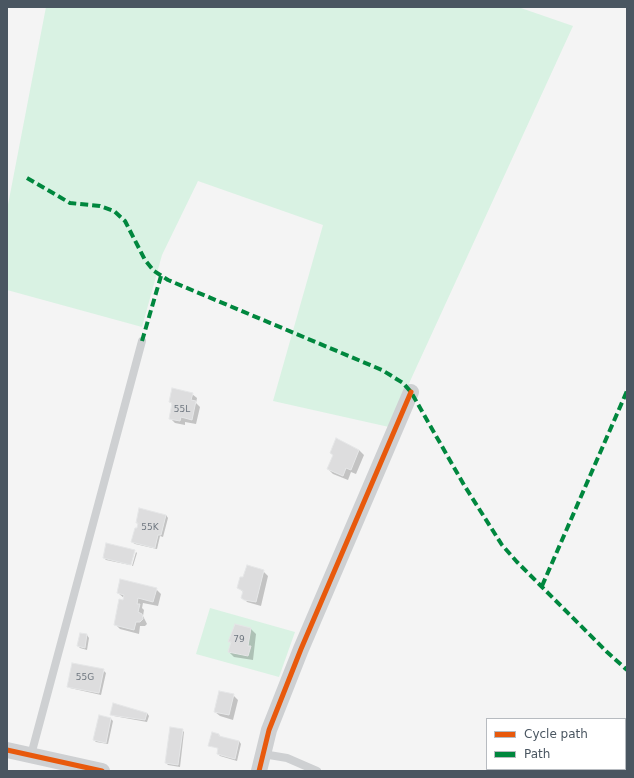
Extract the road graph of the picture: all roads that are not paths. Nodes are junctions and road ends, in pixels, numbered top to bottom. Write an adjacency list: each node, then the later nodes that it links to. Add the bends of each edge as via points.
1 (142, 341): 5 (lane)
2 (411, 392): 4 (street, via 301,649 269,730)
3 (7, 750): 5 (street)
4 (263, 754): 7 (street); 8 (lane, via 286,758)
5 (31, 755): 6 (street)
6 (102, 771)
7 (259, 771)
8 (317, 771)

